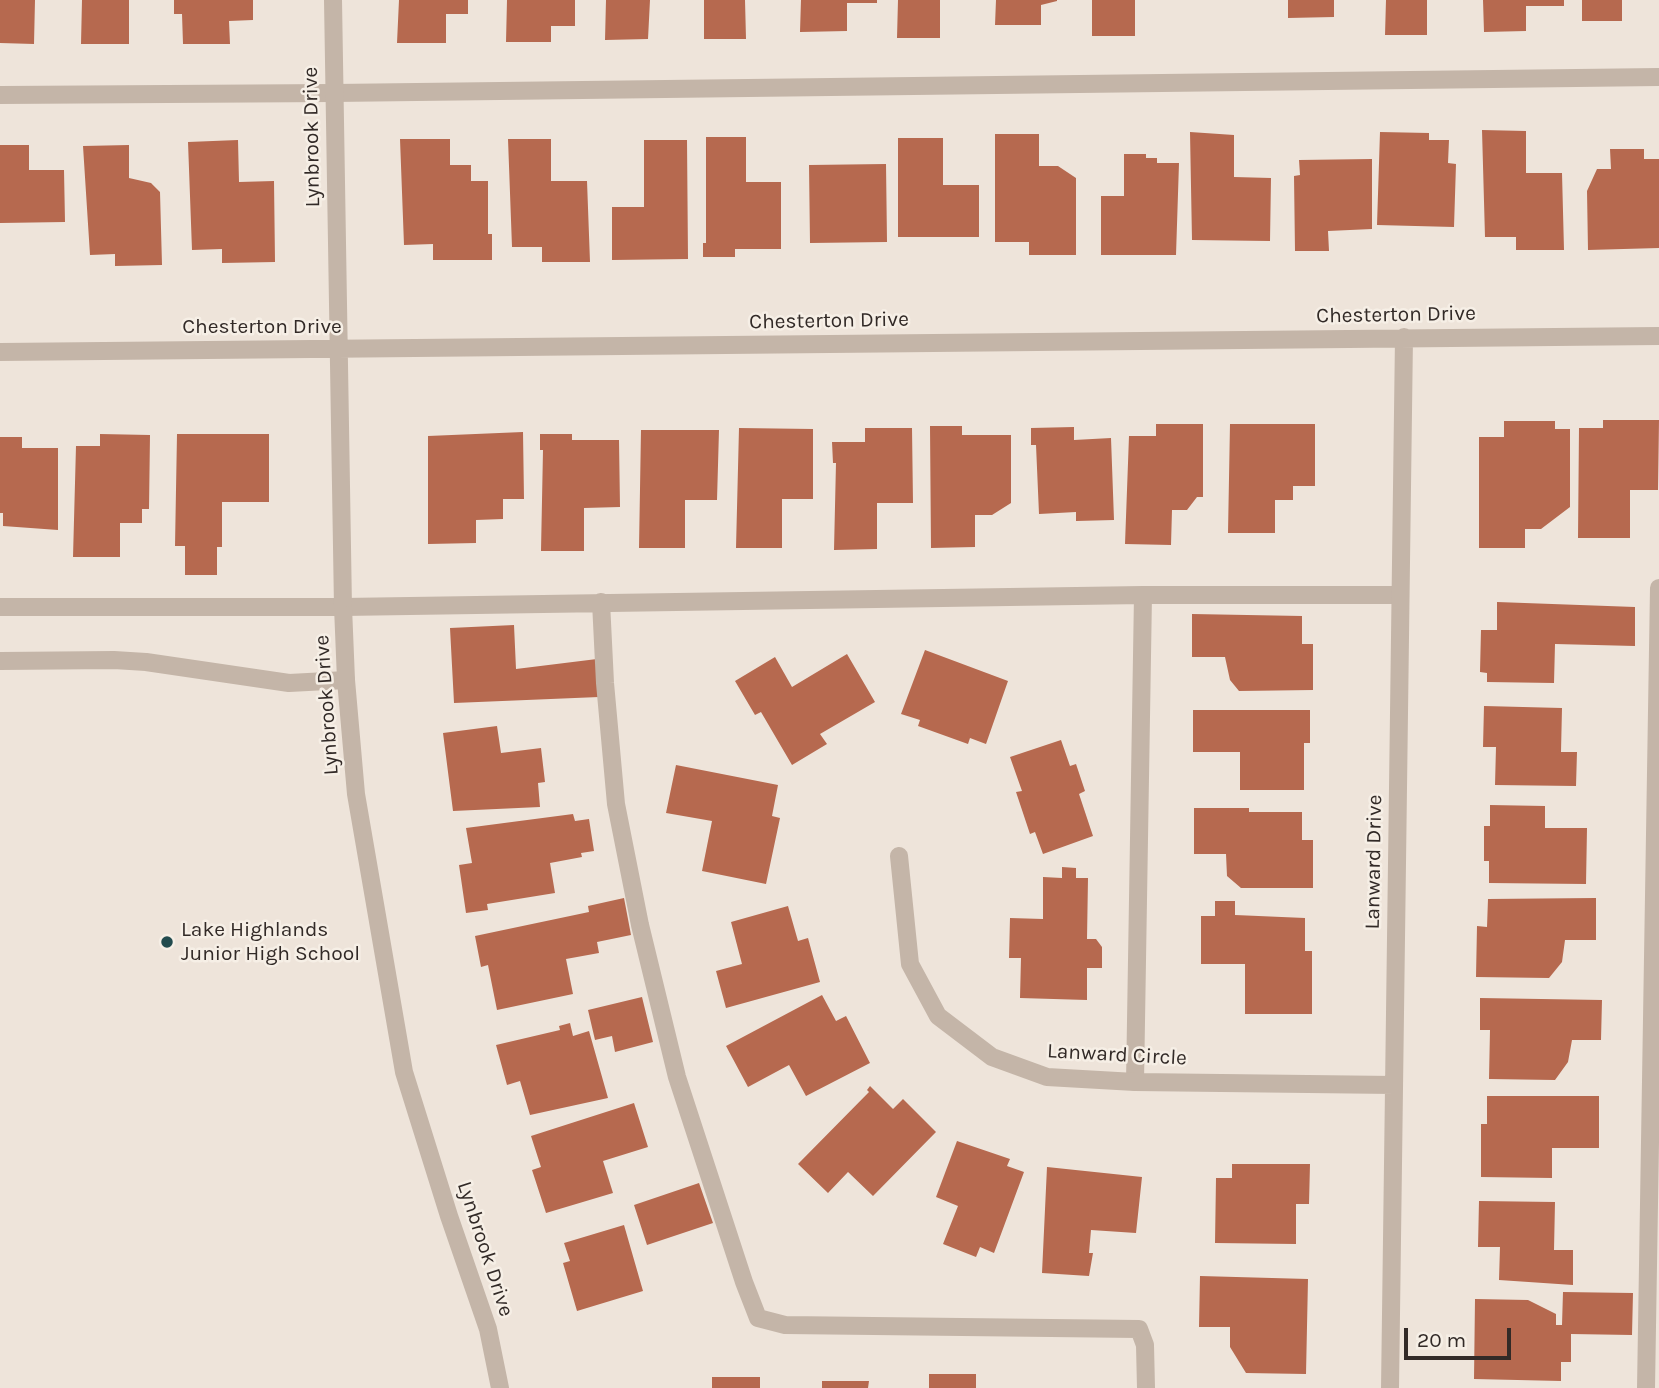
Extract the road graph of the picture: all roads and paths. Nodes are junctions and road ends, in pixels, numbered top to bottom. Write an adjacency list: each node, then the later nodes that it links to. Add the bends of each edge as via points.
1 (333, 0): 3 (street, Lynbrook Drive)
2 (1659, 77): 3 (street)
3 (334, 93): 4 (street); 7 (street, Lynbrook Drive)
4 (0, 94)
5 (1659, 336): 6 (street, Chesterton Drive)
6 (1404, 337): 7 (street, Chesterton Drive); 11 (street, Lanward Drive)
7 (339, 349): 8 (street, Chesterton Drive); 14 (street, Lynbrook Drive)
8 (0, 352)
9 (1659, 588): 23 (street)
10 (1143, 595): 11 (street); 12 (street); 18 (street)
11 (1400, 595): 19 (street, Lanward Drive)
12 (601, 603): 14 (street); 21 (street, via 616,804 640,925 677,1077 758,1318 785,1325 1139,1329 1145,1345)
13 (0, 607): 14 (street)
14 (343, 607): 16 (street, Lynbrook Drive)
15 (0, 661): 16 (street, via 125,661 289,683)
16 (346, 680): 20 (street, Lynbrook Drive, via 356,794 404,1072 488,1329)
17 (899, 856): 18 (street, Lanward Circle, via 910,964 938,1016 992,1057 1047,1077)
18 (1135, 1082): 19 (street, Lanward Circle)
19 (1394, 1085): 22 (street, Lanward Drive)
20 (500, 1388)
21 (1146, 1388)
22 (1390, 1388)
23 (1646, 1388)

